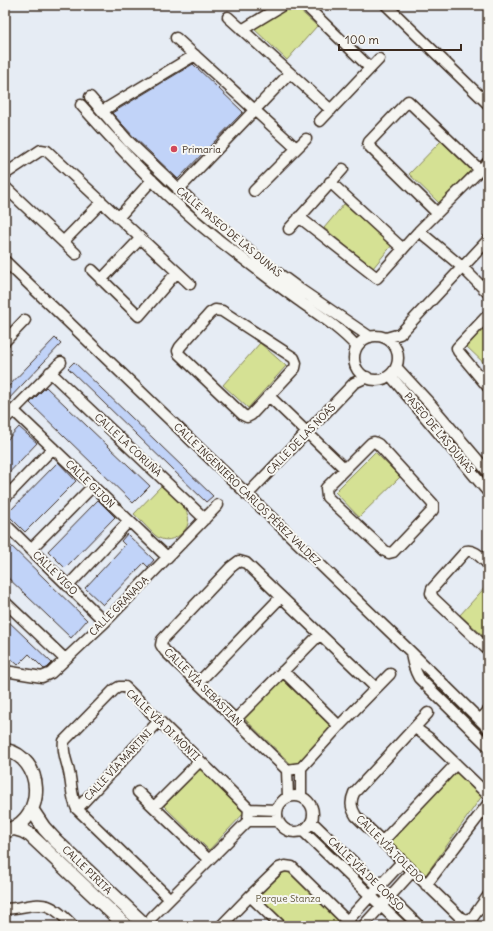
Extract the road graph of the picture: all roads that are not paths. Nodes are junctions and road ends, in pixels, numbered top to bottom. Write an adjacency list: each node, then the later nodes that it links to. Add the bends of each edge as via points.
1 (283, 5): 5 (street)
2 (305, 5): 9 (street)
3 (386, 5): 12 (street)
4 (228, 17): 5 (street)
5 (242, 30): 10 (street)
6 (176, 38): 7 (street)
7 (195, 56): 14 (street); 16 (street)
8 (379, 59): 9 (street)
9 (370, 68): 15 (street)
10 (290, 73): 14 (street); 15 (street)
11 (90, 96): 16 (street, CALLE PASEO DE LAS DUNAS)
12 (488, 104)
13 (81, 105): 20 (street, CALLE PASEO DE LAS DUNAS)
14 (254, 109): 21 (street); 29 (street)
15 (331, 110): 17 (street)
16 (102, 111): 19 (street, CALLE PASEO DE LAS DUNAS)
17 (320, 121)
18 (306, 139): 21 (street)
19 (128, 141): 20 (street); 29 (street, CALLE PASEO DE LAS DUNAS)
20 (119, 147): 26 (street, CALLE PASEO DE LAS DUNAS)
21 (296, 148): 30 (street)
22 (488, 162): 24 (street)
23 (343, 169): 27 (street)
24 (480, 170): 33 (street); 33 (street, via 408,101 368,142 368,145)
25 (5, 174): 31 (street, via 43,150 47,151)
26 (152, 180): 35 (street); 36 (street, CALLE PASEO DE LAS DUNAS)
27 (330, 182): 34 (street); 42 (street)
28 (5, 187): 41 (street)
29 (178, 190): 32 (street, CALLE PASEO DE LAS DUNAS)
30 (254, 191)
31 (102, 202): 35 (street); 41 (street)
32 (202, 212): 36 (street); 55 (street, CALLE PASEO DE LAS DUNAS, via 300,290)
33 (437, 213): 38 (street)
34 (299, 217): 37 (street); 42 (street, via 377,278)
35 (118, 218): 39 (street)
36 (196, 220): 57 (street, CALLE PASEO DE LAS DUNAS, via 270,279 342,331)
37 (289, 229)
38 (419, 231): 42 (street); 45 (street)
39 (140, 238): 47 (street); 48 (street)
40 (488, 240): 45 (street)
41 (64, 242): 43 (street)
42 (403, 249)
43 (76, 254)
44 (5, 261): 75 (street, CALLE INGENIERO CARLOS PÉREZ VALDEZ)
45 (462, 267): 50 (street); 53 (street)
46 (92, 270): 48 (street)
47 (177, 272): 48 (street, via 139,316); 49 (street)
48 (101, 280)
49 (190, 284)
50 (488, 293)
51 (25, 320): 54 (street)
52 (486, 322): 65 (street, via 457,348)
53 (400, 334): 56 (street); 58 (street)
54 (7, 336)
55 (370, 337): 56 (street); 57 (street)
56 (386, 338): 58 (street)
57 (357, 347): 60 (street, via 355,358)
58 (396, 349): 61 (street, via 398,355)
59 (61, 362): 62 (street)
60 (358, 369): 63 (street); 64 (street, CALLE DE LAS NOAS)
61 (393, 371): 63 (street, via 379,379); 72 (street, PASEO DE LAS DUNAS, via 432,406); 74 (street, PASEO DE LAS DUNAS)
62 (50, 372): 67 (street); 78 (street, CALLE LA CORUÑA)
63 (367, 377): 64 (street, CALLE DE LAS NOAS)
64 (354, 383): 69 (street, CALLE DE LAS NOAS)
65 (488, 387)
66 (270, 397): 66 (street, via 247,417 179,354 180,347 210,313 222,311 294,358 295,368); 69 (street)
67 (13, 410): 68 (street); 70 (street, CALLE GIJON)
68 (5, 419)
69 (306, 433): 71 (street); 75 (street, CALLE DE LAS NOAS)
70 (53, 448): 73 (street, CALLE GIJON); 76 (street)
71 (345, 469): 71 (street, via 326,488 327,497 389,553 393,552 433,510 433,504 374,442)
72 (488, 472)
73 (93, 486): 79 (street, CALLE GIJON); 81 (street)
74 (488, 492)
75 (247, 495): 90 (street, CALLE INGENIERO CARLOS PÉREZ VALDEZ)
76 (5, 498)
77 (218, 505): 78 (street, CALLE GRANADA)
78 (205, 519): 82 (street, CALLE GRANADA)
79 (129, 521): 82 (street, CALLE GIJON); 84 (street)
80 (5, 524): 81 (street, CALLE VIGO)
81 (31, 549): 84 (street, CALLE VIGO)
82 (167, 557): 87 (street, CALLE GRANADA)
83 (488, 564): 89 (street, via 474,552 466,551 431,593 433,598)
84 (68, 586): 87 (street, CALLE VIGO)
85 (281, 597): 88 (street, CALLE VÍA SEBASTIAN); 95 (street); 95 (street, CALLE VÍA SEBASTIAN, via 246,563 239,561 230,567 162,640 165,650)
86 (5, 602): 91 (street)
87 (105, 622): 91 (street, CALLE GRANADA)
88 (320, 634): 93 (street); 96 (street, CALLE VÍA SEBASTIAN)
89 (488, 650)
90 (411, 652): 100 (street, CALLE INGENIERO CARLOS PÉREZ VALDEZ); 105 (street, via 419,678)
91 (65, 659): 92 (street, CALLE GRANADA, via 52,673 42,677)
92 (5, 671)
93 (283, 671): 99 (street); 102 (street)
94 (390, 674): 96 (street)
95 (198, 683): 99 (street, CALLE VÍA SEBASTIAN)
96 (376, 688): 102 (street)
97 (488, 710): 100 (street)
98 (428, 713): 103 (street, CALLE VÍA TOLEDO)
99 (236, 720): 110 (street, CALLE VÍA SEBASTIAN)
100 (480, 720): 104 (street, CALLE INGENIERO CARLOS PÉREZ VALDEZ)
101 (160, 721): 107 (street, CALLE VÍA DI MONTI); 117 (street, CALLE VÍA MARTINI); 117 (street, CALLE VÍA DI MONTI, via 125,687 119,687 64,741 64,755)
102 (339, 726): 109 (street)
103 (415, 728): 108 (street); 126 (street, CALLE VÍA TOLEDO, via 351,798 356,816)
104 (488, 728)
105 (488, 746)
106 (5, 750): 119 (street, via 22,758 36,782)
107 (200, 761): 116 (street); 118 (street, CALLE VÍA DI MONTI)
108 (456, 764): 112 (street); 126 (street)
109 (301, 768): 110 (street); 114 (street)
110 (287, 770): 113 (street)
111 (138, 792): 116 (street)
112 (488, 795)
113 (288, 797): 114 (street); 120 (street)
114 (301, 797): 123 (street, via 313,809)
115 (488, 804): 130 (street)
116 (154, 807): 127 (street)
117 (77, 809): 136 (street, CALLE VÍA DI MONTI)
118 (249, 809): 120 (street); 121 (street)
119 (32, 810): 124 (street, via 24,820); 139 (street, CALLE PIRITA, via 55,840)
120 (277, 810): 122 (street)
121 (248, 821): 122 (street); 127 (street)
122 (278, 821): 125 (street, via 280,826 290,832)
123 (312, 822): 125 (street); 131 (street, CALLE VÍA DE CORSO)
124 (9, 830): 142 (street, CALLE PIRITA, via 23,831 30,835)
125 (303, 831): 133 (street, CALLE VÍA DE CORSO)
126 (382, 842): 128 (street, CALLE VÍA TOLEDO)
127 (209, 860): 136 (street)
128 (402, 862): 129 (street, CALLE VÍA TOLEDO); 131 (street)
129 (412, 872): 130 (street, CALLE VÍA TOLEDO); 135 (street)
130 (426, 886): 134 (street, CALLE VÍA TOLEDO, via 463,920 473,917)
131 (379, 887): 133 (street); 135 (street, CALLE VÍA DE CORSO)
132 (250, 896): 140 (street, via 279,868 289,866); 143 (street); 144 (street)
133 (370, 896): 137 (street, CALLE VÍA DE CORSO); 140 (street)
134 (488, 896)
135 (389, 897): 137 (street); 147 (street, CALLE VÍA DE CORSO)
136 (170, 899): 139 (street)
137 (381, 906): 145 (street); 146 (street, CALLE VÍA DE CORSO)
138 (5, 909): 141 (street, via 32,905 47,906 55,909)
139 (149, 921)
140 (350, 923)
141 (73, 926)
142 (126, 926)
143 (221, 926)
144 (280, 926)
145 (363, 926)
146 (402, 926)
147 (419, 926)

